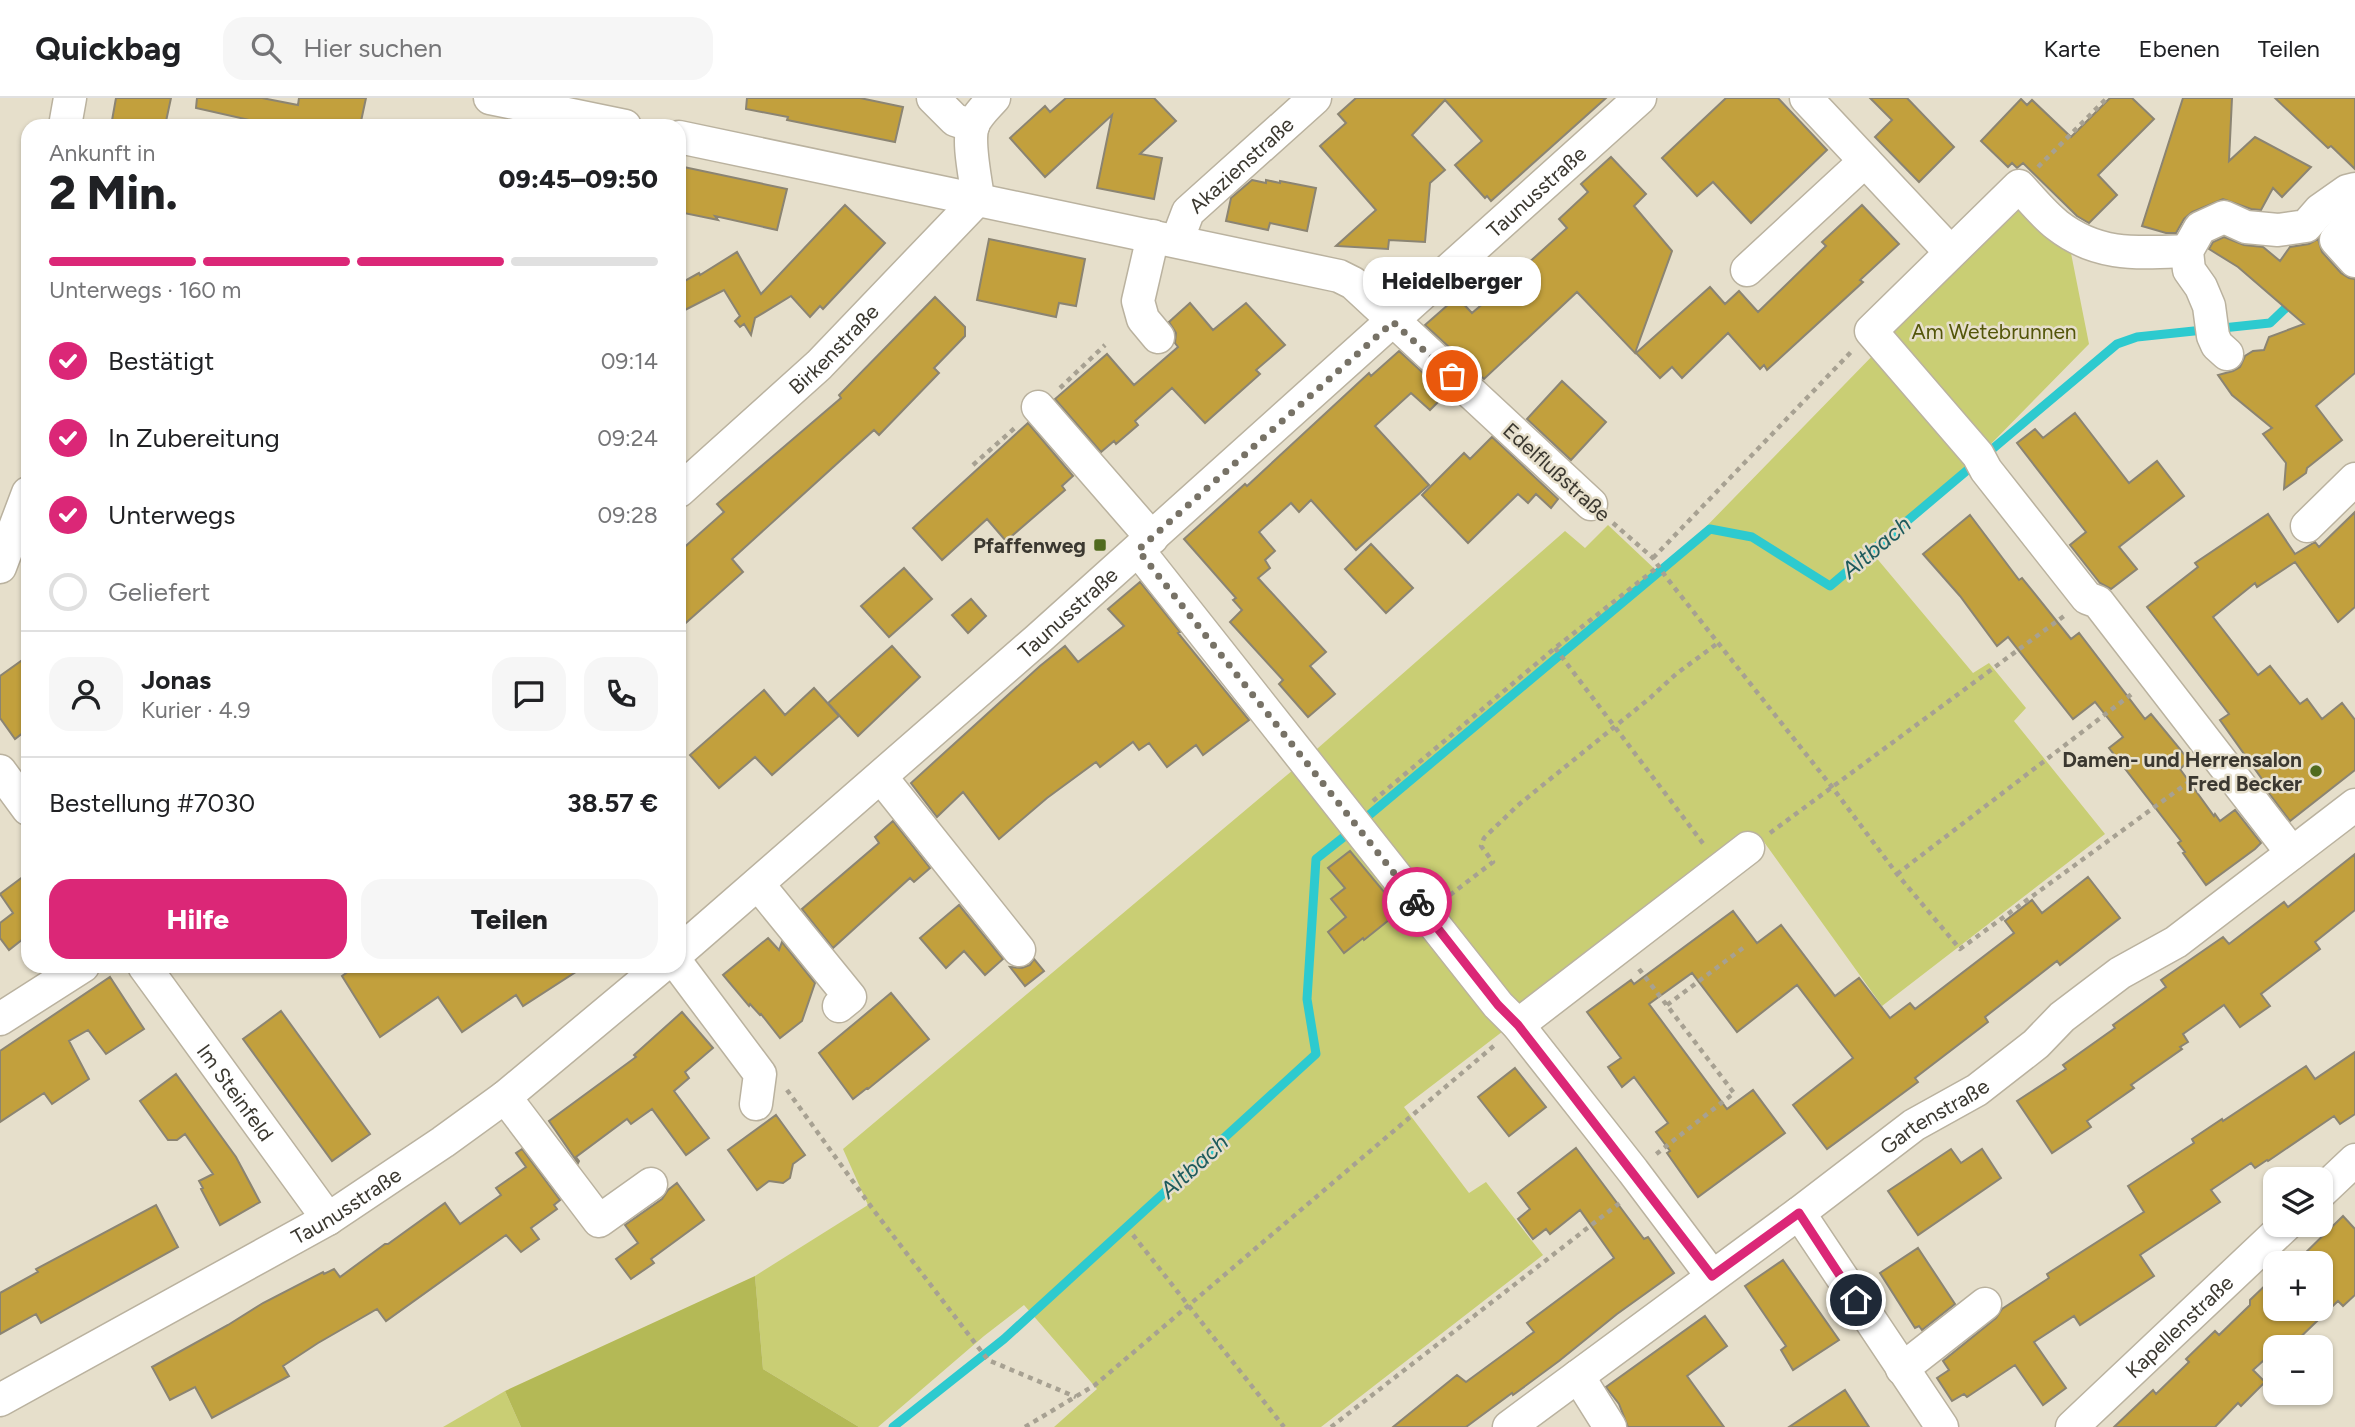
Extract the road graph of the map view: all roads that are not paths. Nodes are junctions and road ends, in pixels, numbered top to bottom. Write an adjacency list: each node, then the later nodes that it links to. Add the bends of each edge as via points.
1 (70, 98): 9 (street)
2 (490, 98): 8 (street)
3 (933, 98): 11 (street, via 955,120)
4 (994, 98): 11 (street)
5 (1315, 98): 16 (street, Akazienstraße)
6 (1640, 98): 20 (street, Taunusstraße)
7 (1806, 98): 13 (street)
8 (521, 101): 10 (street)
9 (66, 119)
10 (596, 119)
11 (973, 126): 15 (street)
12 (686, 138): 15 (street)
13 (1865, 161): 17 (street); 19 (street)
14 (2355, 189): 18 (street, via 2320,209 2306,226 2278,230 2246,227 2224,216 2200,228)
15 (978, 199): 16 (street); 25 (street, Birkenstraße, via 819,365)
16 (1165, 238): 20 (street, via 1339,276 1353,283); 21 (street, Akazienstraße, via 1138,302 1143,319)
17 (1942, 243)
18 (2187, 251): 22 (street, via 2189,270 2209,306); 36 (street, via 2112,251 2083,241 2057,225 2019,186 1871,331 1982,462 2087,598 2098,602)
19 (1747, 270)
20 (1393, 322): 26 (street, Edelflußstraße); 29 (street, Taunusstraße)
21 (1158, 337)
22 (2217, 337)
23 (1038, 408): 29 (street)
24 (2355, 479): 27 (street)
25 (686, 485)
26 (1591, 504)
27 (2307, 526)
28 (21, 535): 30 (street)
29 (1145, 544): 32 (street, Taunusstraße); 46 (street, via 1353,819)
30 (0, 567)
31 (0, 771): 33 (street)
32 (881, 777): 37 (street, Taunusstraße); 39 (street)
33 (21, 799)
34 (2353, 810): 36 (street, Gartenstraße)
35 (1748, 848): 46 (street)
36 (2292, 853): 52 (street, Gartenstraße, via 2176,942 2120,973 2071,1009 1978,1090 1914,1125)
37 (758, 884): 38 (street, Taunusstraße); 44 (street, via 850,997)
38 (686, 946)
39 (1019, 950)
40 (72, 973): 45 (street)
41 (149, 973): 53 (street, Im Steinfeld)
42 (654, 973): 47 (street, Taunusstraße)
43 (684, 973): 48 (street, via 760,1074)
44 (839, 1006)
45 (0, 1019)
46 (1518, 1025): 55 (street)
47 (505, 1097): 51 (street, via 599,1221); 53 (street, Taunusstraße)
48 (756, 1104)
49 (2355, 1160): 50 (street)
50 (2333, 1181)
51 (651, 1184)
52 (1799, 1213): 55 (street, Gartenstraße); 57 (street)
53 (328, 1219): 59 (street, Taunusstraße)
54 (2273, 1237): 63 (street, Kapellenstraße)
55 (1712, 1276): 58 (street, Gartenstraße)
56 (1985, 1304): 57 (street)
57 (1902, 1369): 62 (street)
58 (1578, 1376): 60 (street, Gartenstraße); 61 (street)
59 (0, 1400)
60 (1509, 1427)
61 (1610, 1427)
62 (1942, 1427)
63 (2072, 1427)

